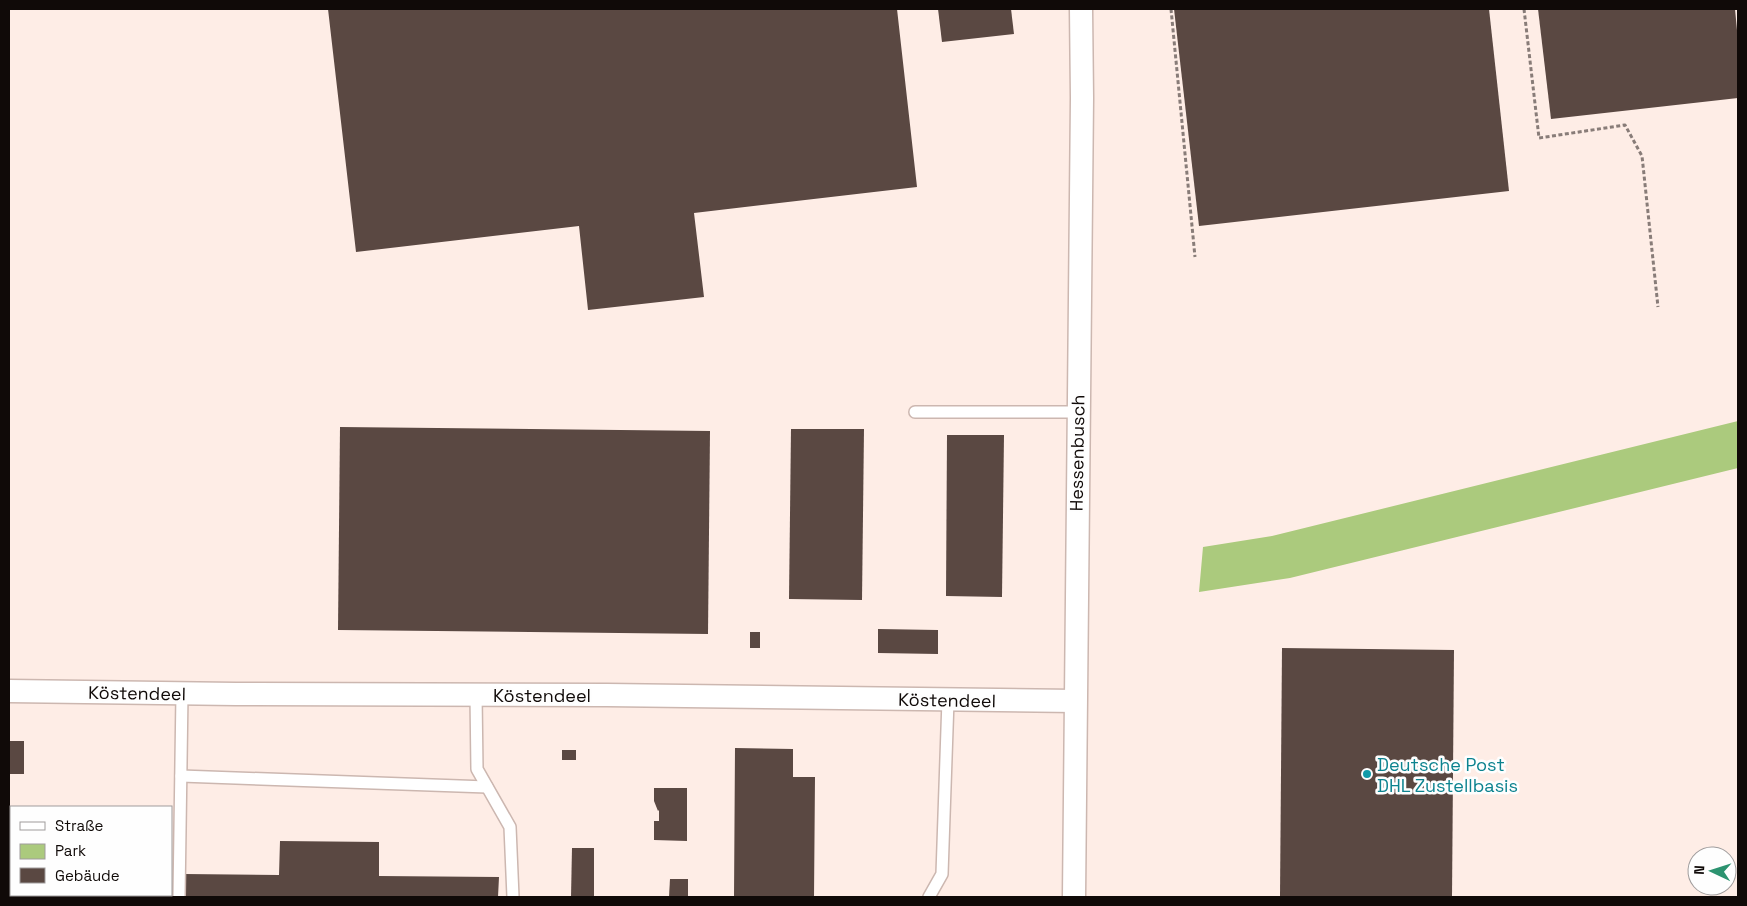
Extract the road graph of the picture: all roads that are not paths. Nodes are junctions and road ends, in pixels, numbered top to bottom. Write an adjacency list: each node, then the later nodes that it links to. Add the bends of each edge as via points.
1 (1081, 9): 3 (street, Hessenbusch)
2 (915, 412): 3 (lane)
3 (1078, 412): 8 (street, Hessenbusch)
4 (9, 691): 5 (street, Köstendeel)
5 (182, 694): 6 (street, Köstendeel); 9 (lane)
6 (476, 695): 7 (street, Köstendeel); 10 (lane, via 476,769)
7 (948, 700): 8 (street, Köstendeel); 13 (lane, via 942,874)
8 (1075, 701): 14 (street, Hessenbusch)
9 (181, 776): 10 (lane); 11 (lane)
10 (487, 787): 12 (lane, via 510,827)
11 (179, 897)
12 (513, 897)
13 (929, 897)
14 (1074, 897)

